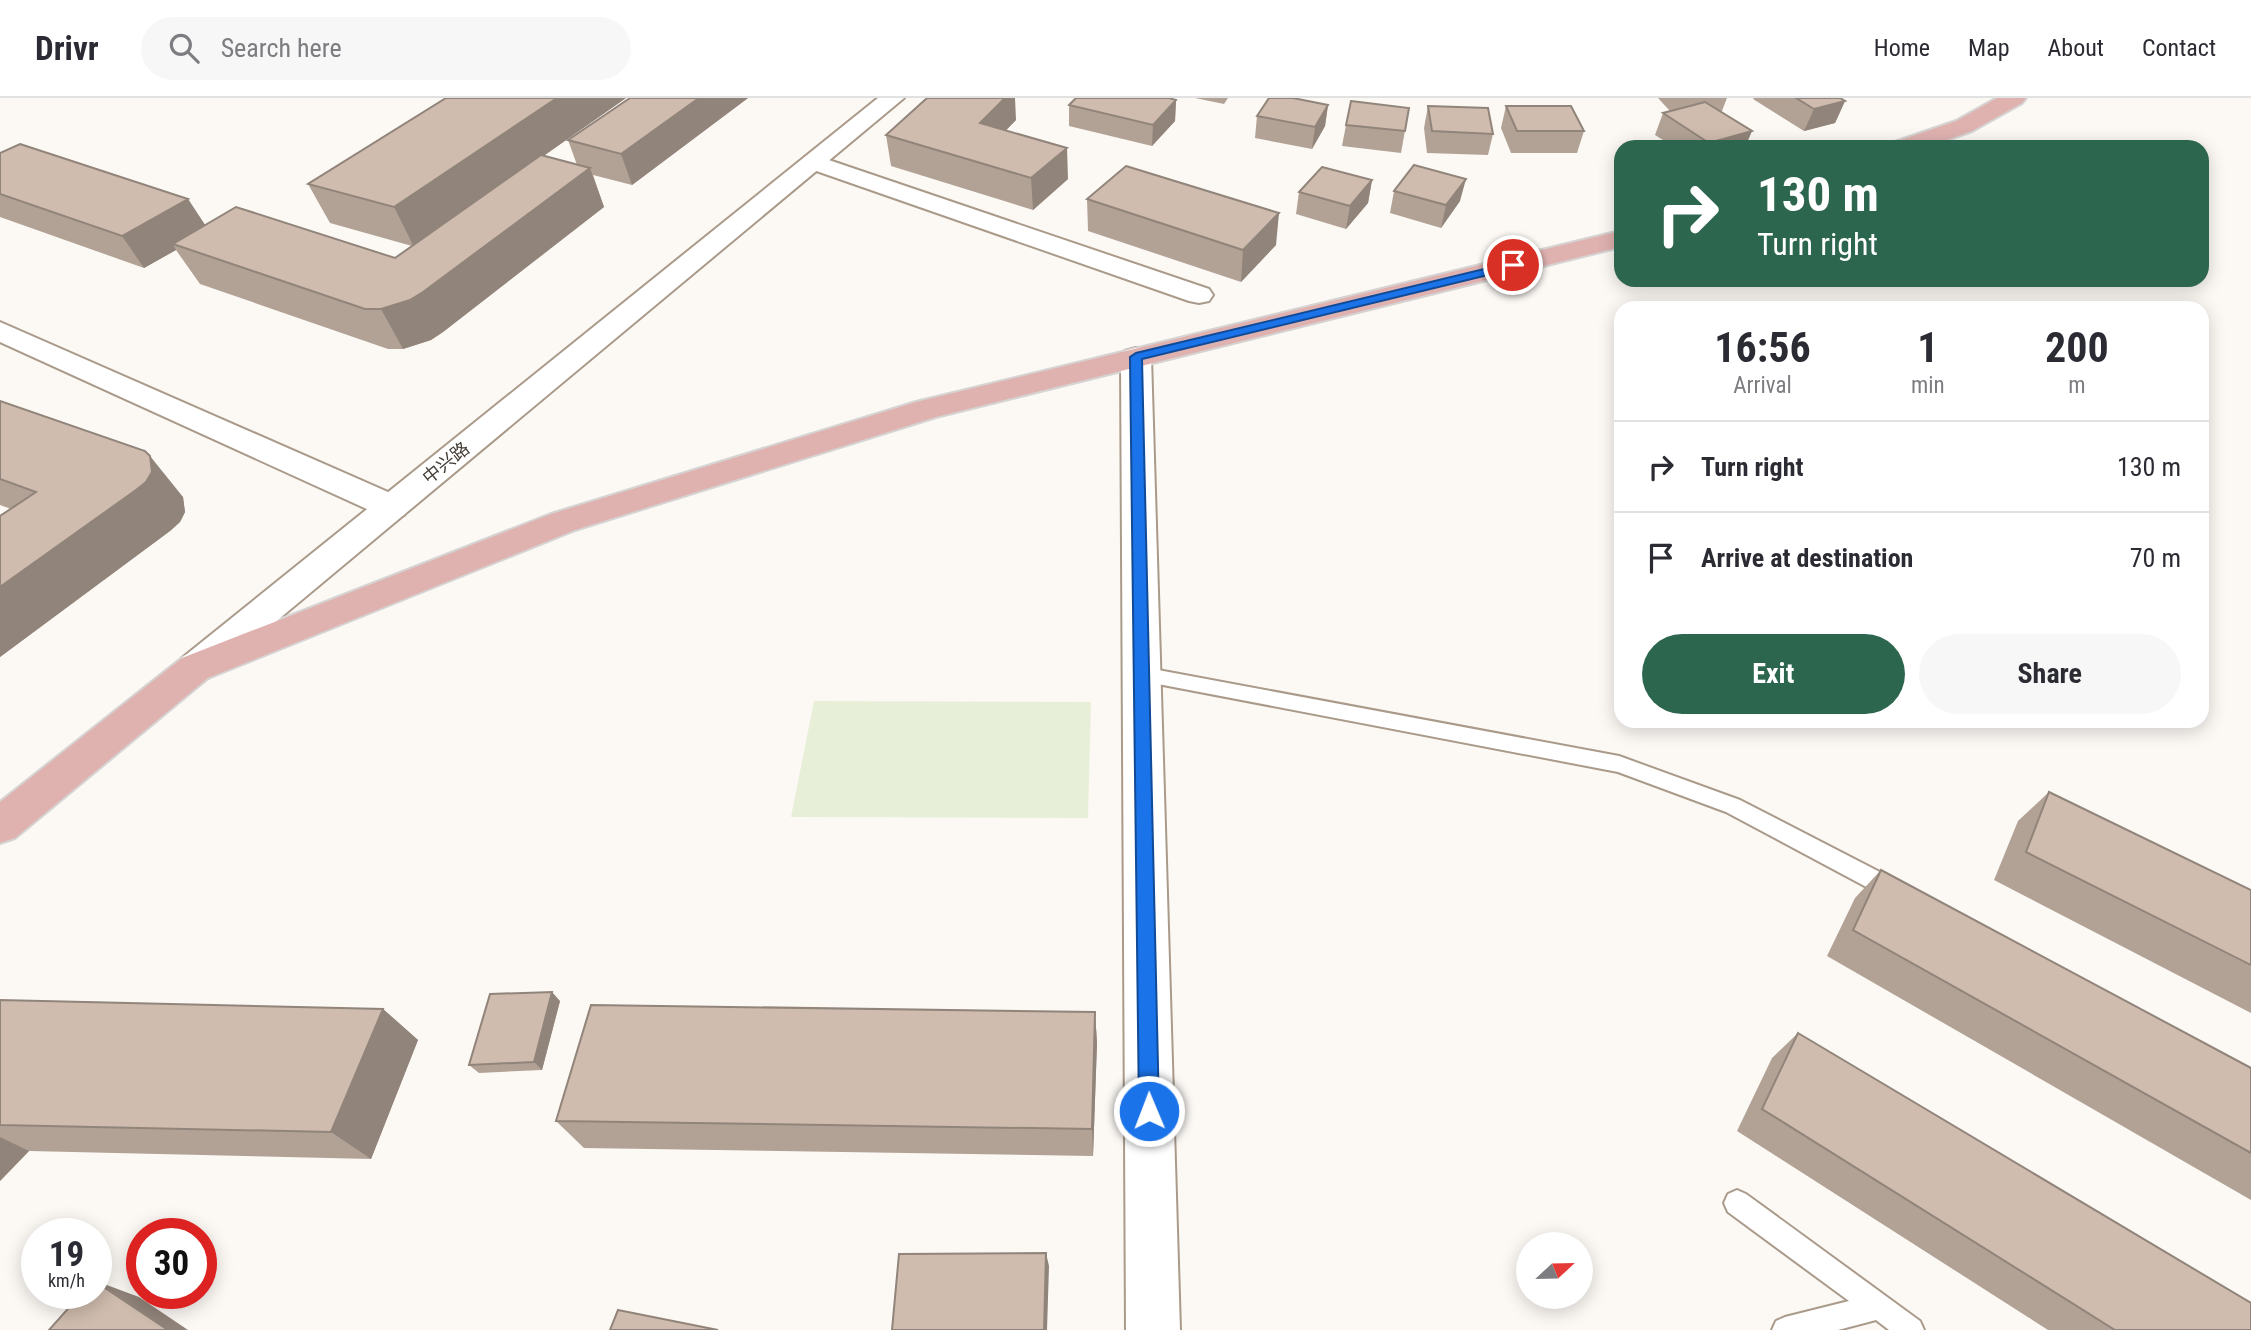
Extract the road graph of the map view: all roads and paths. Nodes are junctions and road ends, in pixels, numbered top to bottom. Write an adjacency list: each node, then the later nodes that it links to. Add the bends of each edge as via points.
1 (892, 98): 4 (street, 中兴路)
2 (2014, 98): 3 (main road, via 1964,126)
3 (1924, 140)
4 (814, 162): 6 (street); 9 (street, 中兴路)
5 (1614, 240): 8 (main road)
6 (1199, 295)
7 (0, 331): 9 (street)
8 (1136, 357): 10 (main road, via 927,409 563,522); 11 (street)
9 (392, 507): 10 (street, 中兴路)
10 (195, 668): 12 (main road, 中兴路)
11 (1142, 674): 13 (lane, via 1619,764 1733,806); 16 (street)
12 (0, 826)
13 (1918, 904)
14 (1737, 1203): 15 (lane)
15 (1876, 1307): 17 (lane); 18 (lane)
16 (1153, 1330)
17 (1785, 1330)
18 (1911, 1330)

